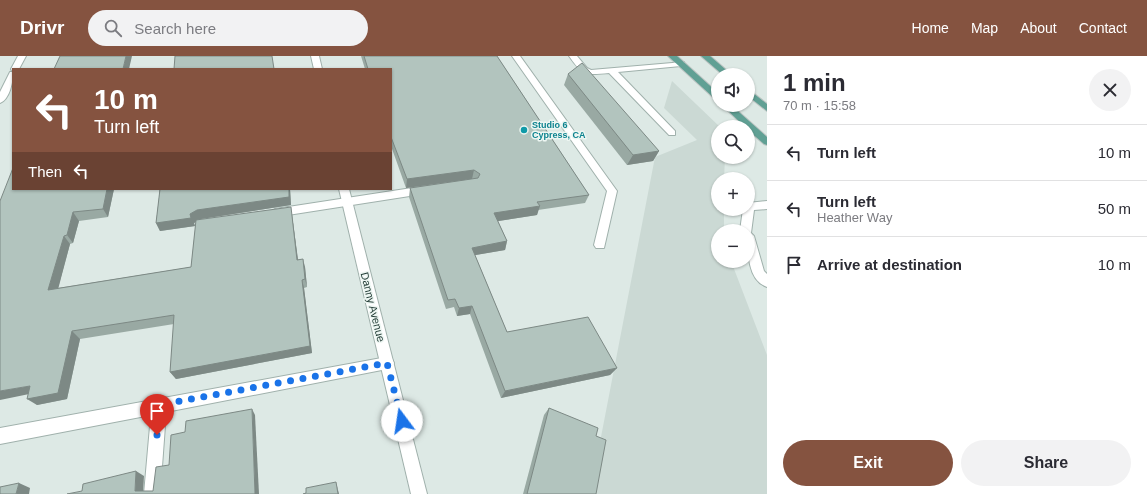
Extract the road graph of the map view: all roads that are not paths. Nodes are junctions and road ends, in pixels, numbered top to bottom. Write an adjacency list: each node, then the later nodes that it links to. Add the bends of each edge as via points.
1 (22, 56): 8 (street)
2 (315, 56): 9 (street)
3 (516, 56): 25 (street, via 612,191)
4 (573, 56): 11 (street, via 584,70)
5 (672, 56): 7 (main road)
6 (705, 56): 10 (main road)
7 (681, 64): 11 (street); 13 (main road)
8 (16, 68)
9 (318, 68)
10 (720, 68)
11 (611, 70): 18 (street)
12 (12, 76): 15 (street)
13 (711, 92)
14 (755, 98): 16 (main road)
15 (0, 100)
16 (767, 108)
17 (734, 112): 19 (main road)
18 (672, 133)
19 (767, 142)
20 (433, 189): 21 (street)
21 (346, 196): 23 (street); 28 (street, Danny Avenue)
22 (767, 205): 24 (street, via 749,208)
23 (262, 215)
24 (747, 224)
25 (600, 245)
26 (755, 260): 27 (street, via 759,273)
27 (767, 282)
28 (387, 363): 29 (street); 32 (street, Danny Avenue)
29 (159, 405): 30 (street); 31 (street)
30 (0, 436)
31 (152, 494)
32 (419, 494)

